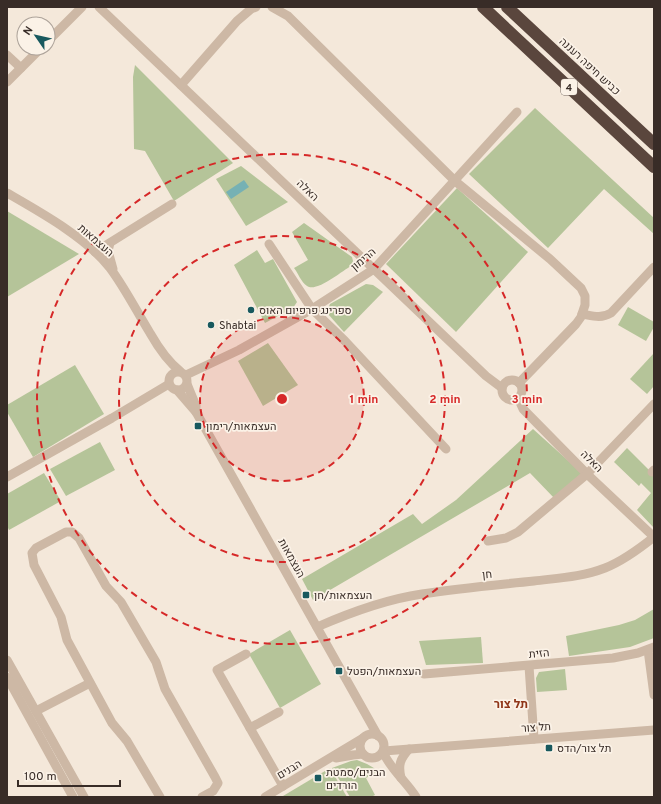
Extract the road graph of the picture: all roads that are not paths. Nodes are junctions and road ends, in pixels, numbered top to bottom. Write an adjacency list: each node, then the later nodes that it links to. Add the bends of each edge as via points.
1 (82, 7): 7 (street)
2 (99, 7): 12 (street, האלה)
3 (256, 7): 12 (street, via 237,21)
4 (272, 7): 16 (street, via 288,16)
5 (483, 7): 15 (highway, 4)
6 (508, 7): 14 (highway, כביש חיפה רעננה / 4)
7 (56, 33)
8 (7, 55): 10 (street)
9 (33, 56): 10 (street)
10 (21, 68): 11 (street)
11 (7, 82)
12 (181, 85): 23 (street, האלה)
13 (517, 112): 16 (street, הרימון)
14 (654, 144)
15 (654, 166)
16 (455, 180): 23 (street, הרימון); 26 (street, via 581,288 585,305)
17 (7, 193): 21 (street, העצמאות, via 60,226)
18 (172, 204): 19 (street)
19 (110, 243): 21 (street); 24 (street, via 108,251)
20 (269, 244): 25 (street)
21 (95, 252): 24 (street, העצמאות)
22 (654, 267): 26 (street, via 611,313 597,317)
23 (374, 269): 25 (street, הרימון); 31 (street, האלה, via 486,376)
24 (116, 278): 27 (street, העצמאות)
25 (312, 309): 28 (street, הרימון, via 240,350); 35 (street)
26 (582, 314): 29 (street, via 576,324)
27 (159, 348): 28 (street, העצמאות); 30 (street, העצמאות)
28 (184, 377): 30 (street, via 183,388); 30 (street, via 174,372); 34 (street, העצמאות)
29 (519, 383): 31 (street, via 510,380 505,382); 32 (street, via 522,391)
30 (172, 384): 34 (street, העצמאות); 37 (street)
31 (502, 388): 32 (street, via 506,398)
32 (518, 398): 36 (street, האלה, via 523,409)
33 (654, 404): 36 (street)
34 (196, 412): 40 (street, העצמאות)
35 (446, 449)
36 (587, 474): 38 (street, האלה); 39 (street, via 518,532 506,538)
37 (7, 477)
38 (654, 537): 40 (street, חן, via 614,564 591,573 407,597 352,613)
39 (488, 541)
40 (317, 627): 51 (street, העצמאות)
41 (651, 649): 44 (street, הזית, via 613,658); 48 (street)
42 (246, 654): 52 (street, via 217,670)
43 (7, 660): 49 (street)
44 (529, 666): 45 (street, הזית); 56 (street)
45 (424, 674)
46 (7, 677): 65 (street)
47 (90, 683): 49 (street); 67 (street, via 112,723 128,741); 68 (street, via 67,640 61,617 38,575 32,553 36,548 66,532 72,532 79,538 106,586 121,602 156,662 165,689 218,783 216,788)
48 (654, 695)
49 (36, 711): 66 (street)
50 (279, 712): 52 (street)
51 (368, 714): 54 (street, via 369,730); 55 (street, העצמאות)
52 (250, 728): 64 (street)
53 (654, 730): 56 (street, תל צור)
54 (365, 737): 55 (street, via 375,734); 60 (street, via 360,746); 62 (street, הבנים)
55 (381, 738): 57 (street, תל צור, via 392,747); 59 (street, via 385,745)
56 (534, 739): 57 (street, תל צור)
57 (420, 749): 58 (street, תל צור)
58 (409, 750): 59 (street, תל צור); 63 (street, via 400,759)
59 (383, 752): 61 (street); 63 (street)
60 (363, 754): 61 (street); 62 (street, הבנים)
61 (373, 759): 63 (street)
62 (325, 761): 64 (street, הבנים)
63 (398, 775): 70 (street)
64 (283, 786): 69 (street, הבנים)
65 (73, 797)
66 (84, 797)
67 (160, 797)
68 (202, 797)
69 (265, 797)
70 (416, 797)

